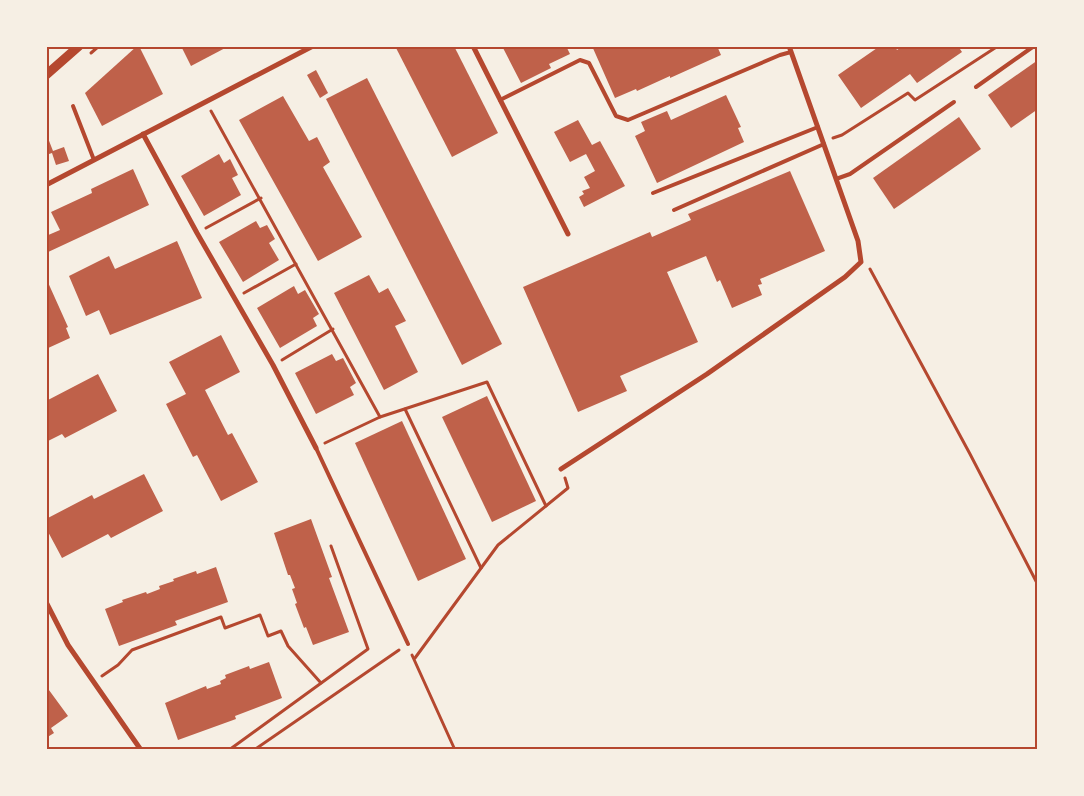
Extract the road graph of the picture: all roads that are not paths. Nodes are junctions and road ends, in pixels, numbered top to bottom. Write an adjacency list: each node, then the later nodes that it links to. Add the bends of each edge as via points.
1 (79, 46): 7 (street)
2 (313, 46): 13 (street)
3 (473, 46): 9 (street)
4 (789, 46): 6 (street)
5 (1034, 46): 8 (lane)
6 (791, 52): 9 (lane, via 628,120 616,116 590,63 580,60); 12 (street)
7 (46, 75)
8 (976, 87)
9 (500, 100): 20 (street)
10 (954, 102): 16 (lane, via 850,174)
11 (73, 106): 15 (lane)
12 (818, 127): 14 (street); 18 (lane)
13 (143, 134): 15 (street); 21 (street)
14 (823, 143): 16 (street); 19 (lane)
15 (94, 160): 17 (street)
16 (836, 180): 22 (street, via 858,241 861,262 845,277 707,374)
17 (46, 185)
18 (653, 193)
19 (674, 210)
20 (568, 234)
21 (316, 448): 24 (lane)
22 (561, 469)
23 (46, 602): 25 (street, via 68,645)
24 (408, 644)
25 (142, 750)

